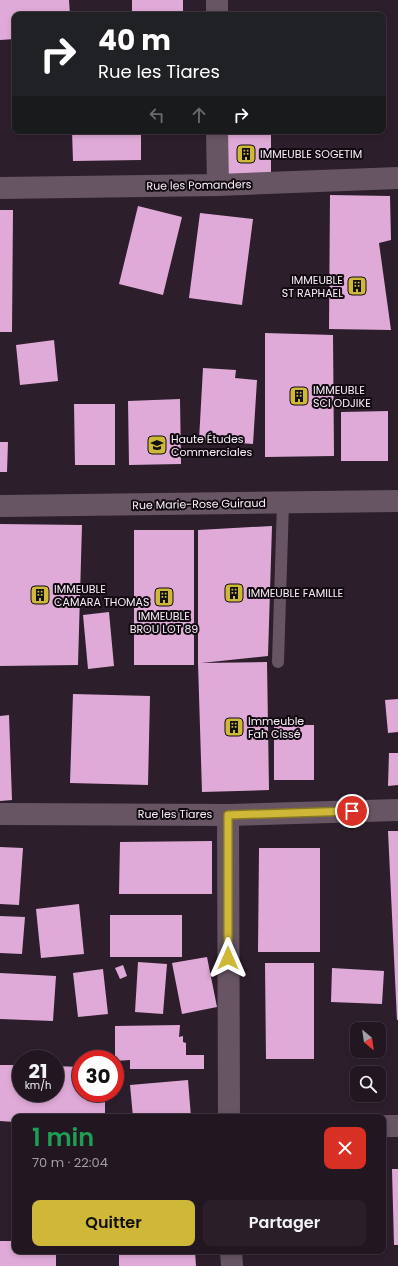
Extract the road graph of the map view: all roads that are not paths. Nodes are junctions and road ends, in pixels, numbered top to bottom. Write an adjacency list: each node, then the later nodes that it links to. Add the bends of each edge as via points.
1 (217, 0): 2 (street)
2 (217, 12)
3 (217, 134): 5 (street)
4 (398, 178): 5 (street, Rue les Pomanders)
5 (218, 185): 6 (street, Rue les Pomanders)
6 (0, 188)
7 (398, 502): 8 (street, Rue Marie-Rose Guiraud)
8 (283, 503): 9 (street, Rue Marie-Rose Guiraud); 10 (lane)
9 (0, 506)
10 (278, 662)
11 (398, 810): 13 (street, Rue les Tiares)
12 (0, 814): 13 (street, Rue les Tiares)
13 (228, 815): 14 (street)
14 (229, 1114)
15 (386, 1126): 16 (street)
16 (398, 1126)
17 (232, 1254): 18 (street)
18 (232, 1266)

